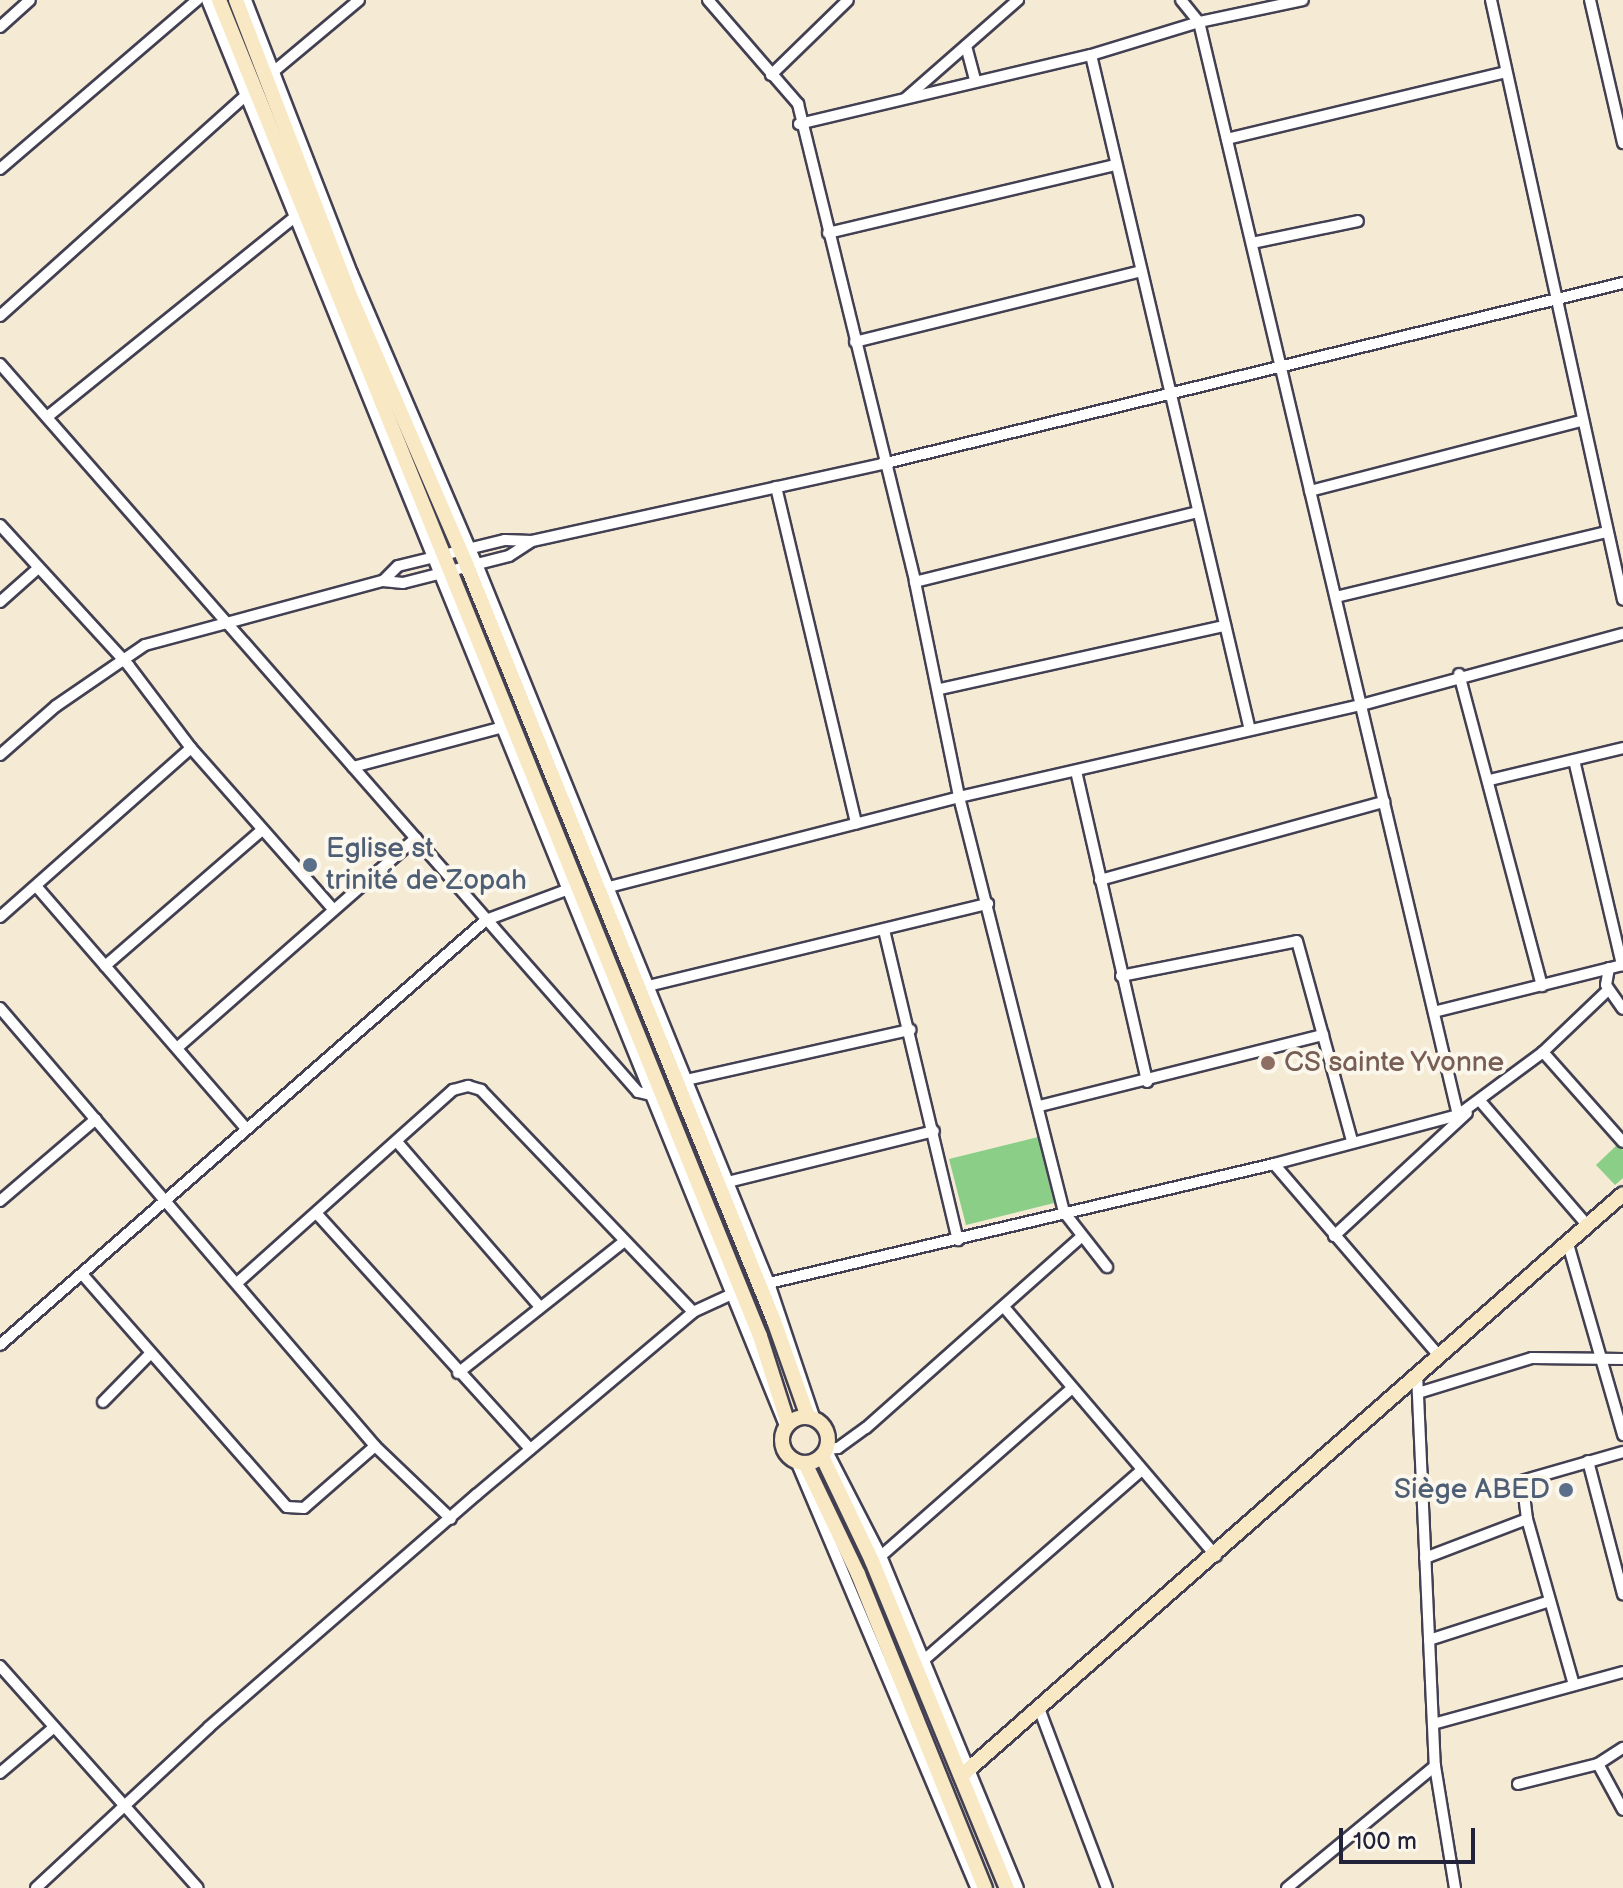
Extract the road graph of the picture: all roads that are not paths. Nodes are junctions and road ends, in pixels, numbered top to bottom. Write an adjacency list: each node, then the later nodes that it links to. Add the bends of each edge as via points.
1 (30, 0): 16 (street)
2 (197, 0): 29 (street)
3 (207, 0): 23 (street)
4 (219, 0): 52 (main road)
5 (236, 0): 51 (main road, via 341,272)
6 (246, 0): 19 (street)
7 (359, 0): 19 (street)
8 (708, 0): 21 (street)
9 (848, 0): 21 (street)
10 (1018, 0): 17 (street)
11 (1181, 0): 15 (street)
12 (1303, 0): 15 (street)
13 (1491, 0): 20 (street)
14 (1590, 0): 27 (street)
15 (1199, 22): 18 (street); 26 (street)
16 (0, 27)
17 (966, 46): 22 (street); 24 (street)
18 (1091, 55): 22 (street); 28 (street)
19 (273, 72): 51 (street)
20 (1506, 72): 26 (street); 36 (street)
21 (771, 75): 25 (street, via 798,104)
22 (975, 80): 24 (street)
23 (245, 96): 30 (street); 37 (street)
24 (902, 102): 25 (street)
25 (799, 124): 32 (street)
26 (1227, 139): 33 (street)
27 (1623, 143)
28 (1115, 165): 32 (street); 34 (street)
29 (0, 169)
30 (292, 219): 42 (street); 52 (street)
31 (1358, 221): 33 (street)
32 (828, 233): 38 (street)
33 (1252, 243): 40 (street)
34 (1141, 271): 38 (street); 41 (street)
35 (1623, 283): 36 (street)
36 (1557, 297): 40 (street); 43 (street)
37 (0, 316)
38 (855, 342): 44 (street)
39 (0, 364): 42 (street)
40 (1280, 364): 41 (street); 46 (street)
41 (1171, 394): 44 (street); 47 (street)
42 (47, 417): 61 (street)
43 (1581, 421): 46 (street); 49 (street)
44 (882, 464): 45 (street); 57 (street)
45 (776, 487): 50 (street); 79 (street)
46 (1310, 491): 58 (street)
47 (1197, 512): 57 (street); 62 (street)
48 (0, 525): 54 (street)
49 (1607, 532): 58 (street); 59 (street)
50 (532, 541): 51 (street); 53 (street, via 509,556)
51 (465, 550): 52 (street); 53 (main road)
52 (438, 556): 55 (main road); 56 (street, via 398,566)
53 (472, 565): 55 (street); 84 (street); 149 (main road)
54 (36, 570): 60 (street); 64 (street)
55 (445, 572): 56 (street, via 403,583); 68 (street); 150 (main road, via 760,1336)
56 (383, 581): 61 (street)
57 (915, 582): 66 (street)
58 (1336, 597): 67 (street)
59 (1623, 600)
60 (0, 602)
61 (226, 625): 64 (street, via 145,645); 74 (street)
62 (1225, 626): 66 (street); 69 (street)
63 (1623, 634): 65 (street)
64 (123, 660): 70 (street); 72 (street, via 56,706)
65 (1459, 674): 67 (street); 76 (street)
66 (940, 689): 77 (street)
67 (1361, 705): 69 (street); 78 (street)
68 (503, 727): 74 (street); 85 (street)
69 (1250, 730): 75 (street)
70 (191, 748): 80 (street); 83 (street)
71 (1623, 748): 73 (street)
72 (0, 755)
73 (1574, 760): 76 (street); 91 (street)
74 (353, 767): 81 (street)
75 (1076, 771): 77 (street); 82 (street)
76 (1490, 780): 96 (street)
77 (959, 797): 79 (street); 86 (street)
78 (1384, 802): 82 (street); 100 (street)
79 (856, 824): 84 (street)
80 (261, 831): 87 (street); 92 (street)
81 (416, 838): 87 (street); 89 (street)
82 (1100, 880): 94 (street)
83 (36, 886): 88 (street); 92 (street)
84 (609, 887): 95 (street)
85 (569, 889): 89 (street); 107 (street)
86 (988, 904): 90 (street); 109 (street)
87 (332, 908): 103 (street)
88 (0, 917)
89 (486, 920): 107 (street, via 638,1092); 113 (street)
90 (884, 930): 95 (street); 101 (street)
91 (1623, 965): 93 (street)
92 (105, 966): 103 (street)
93 (1609, 968): 96 (street); 97 (street)
94 (1121, 976): 102 (street, via 1293,939 1300,945); 106 (street)
95 (648, 986): 105 (street)
96 (1542, 986): 100 (street)
97 (1608, 990): 99 (street); 104 (street)
98 (0, 1008): 112 (street)
99 (1623, 1009)
100 (1434, 1012): 111 (street)
101 (910, 1030): 105 (street); 114 (street)
102 (1323, 1035): 106 (street); 115 (street)
103 (177, 1048): 113 (street)
104 (1543, 1052): 108 (street); 116 (street)
105 (686, 1080): 119 (street)
106 (1147, 1082): 109 (street)
107 (651, 1095): 135 (street)
108 (1481, 1102): 110 (street); 125 (street)
109 (1040, 1106): 123 (street)
110 (1471, 1109): 111 (street); 126 (street)
111 (1458, 1115): 115 (street)
112 (96, 1119): 121 (street); 122 (street)
113 (245, 1127): 122 (street)
114 (934, 1131): 119 (street); 128 (street)
115 (1352, 1141): 118 (street)
116 (1623, 1142)
117 (398, 1143): 124 (street); 129 (street, via 453,1090 481,1090); 136 (street)
118 (1274, 1164): 123 (street); 126 (street)
119 (728, 1182): 134 (street)
120 (1623, 1194): 125 (main road)
121 (0, 1201)
122 (163, 1201): 132 (street); 133 (street)
123 (1064, 1212): 127 (street); 128 (street)
124 (318, 1215): 133 (street); 144 (street)
125 (1588, 1226): 130 (main road)
126 (1334, 1236): 141 (street)
127 (1081, 1237): 131 (street); 137 (street)
128 (958, 1240): 134 (street)
129 (623, 1242): 136 (street); 138 (street)
130 (1568, 1244): 141 (main road); 143 (street)
131 (1107, 1267)
132 (82, 1274): 139 (street); 140 (street)
133 (237, 1283): 152 (street)
134 (769, 1283): 149 (street)
135 (732, 1294): 138 (street); 150 (street)
136 (540, 1307): 144 (street)
137 (1004, 1307): 146 (street); 154 (street, via 866,1428)
138 (693, 1312): 153 (street)
139 (0, 1345)
140 (150, 1354): 148 (street); 152 (street, via 287,1507 304,1508)
141 (1438, 1355): 145 (main road)
142 (1623, 1359): 143 (street)
143 (1603, 1360): 147 (street, via 1532,1358); 151 (street)
144 (458, 1373): 153 (street)
145 (1417, 1374): 147 (street); 162 (main road)
146 (1071, 1389): 158 (street); 161 (street)
147 (1418, 1393): 163 (street)
148 (103, 1402)
149 (811, 1418): 150 (main road); 154 (main road, via 827,1434)
150 (787, 1426): 157 (main road, via 783,1447)
151 (1623, 1435)
152 (375, 1446): 159 (street)
153 (530, 1449): 159 (street)
154 (824, 1452): 157 (main road); 161 (street); 179 (main road)
155 (1623, 1452): 156 (street)
156 (1588, 1461): 160 (street, via 1522,1481); 164 (street)
157 (801, 1462): 185 (street); 186 (main road, via 858,1574)
158 (1142, 1470): 162 (street); 168 (street)
159 (451, 1519): 181 (street, via 209,1727)
160 (1527, 1519): 163 (street); 166 (street)
161 (881, 1556): 168 (street)
162 (1216, 1556): 172 (main road)
163 (1425, 1558): 167 (street)
164 (1619, 1560): 165 (street)
165 (1623, 1594)
166 (1550, 1601): 167 (street); 171 (street)
167 (1429, 1640): 173 (street)
168 (924, 1660): 179 (street)
169 (0, 1666): 174 (street)
170 (1623, 1672): 171 (street)
171 (1574, 1685): 173 (street)
172 (1040, 1711): 179 (main road); 189 (street)
173 (1433, 1724): 177 (street)
174 (53, 1728): 178 (street); 181 (street)
175 (1623, 1748): 176 (street)
176 (1598, 1764): 180 (street); 182 (street)
177 (1435, 1766): 190 (street); 191 (street)
178 (0, 1773)
179 (965, 1773): 187 (main road); 188 (street)
180 (1518, 1784)
181 (127, 1808): 183 (street); 184 (street)
182 (1623, 1810)
183 (42, 1886)
184 (198, 1888)
185 (976, 1888)
186 (985, 1888)
187 (1007, 1888)
188 (1018, 1888)
189 (1107, 1888)
190 (1287, 1888)
191 (1455, 1888)

